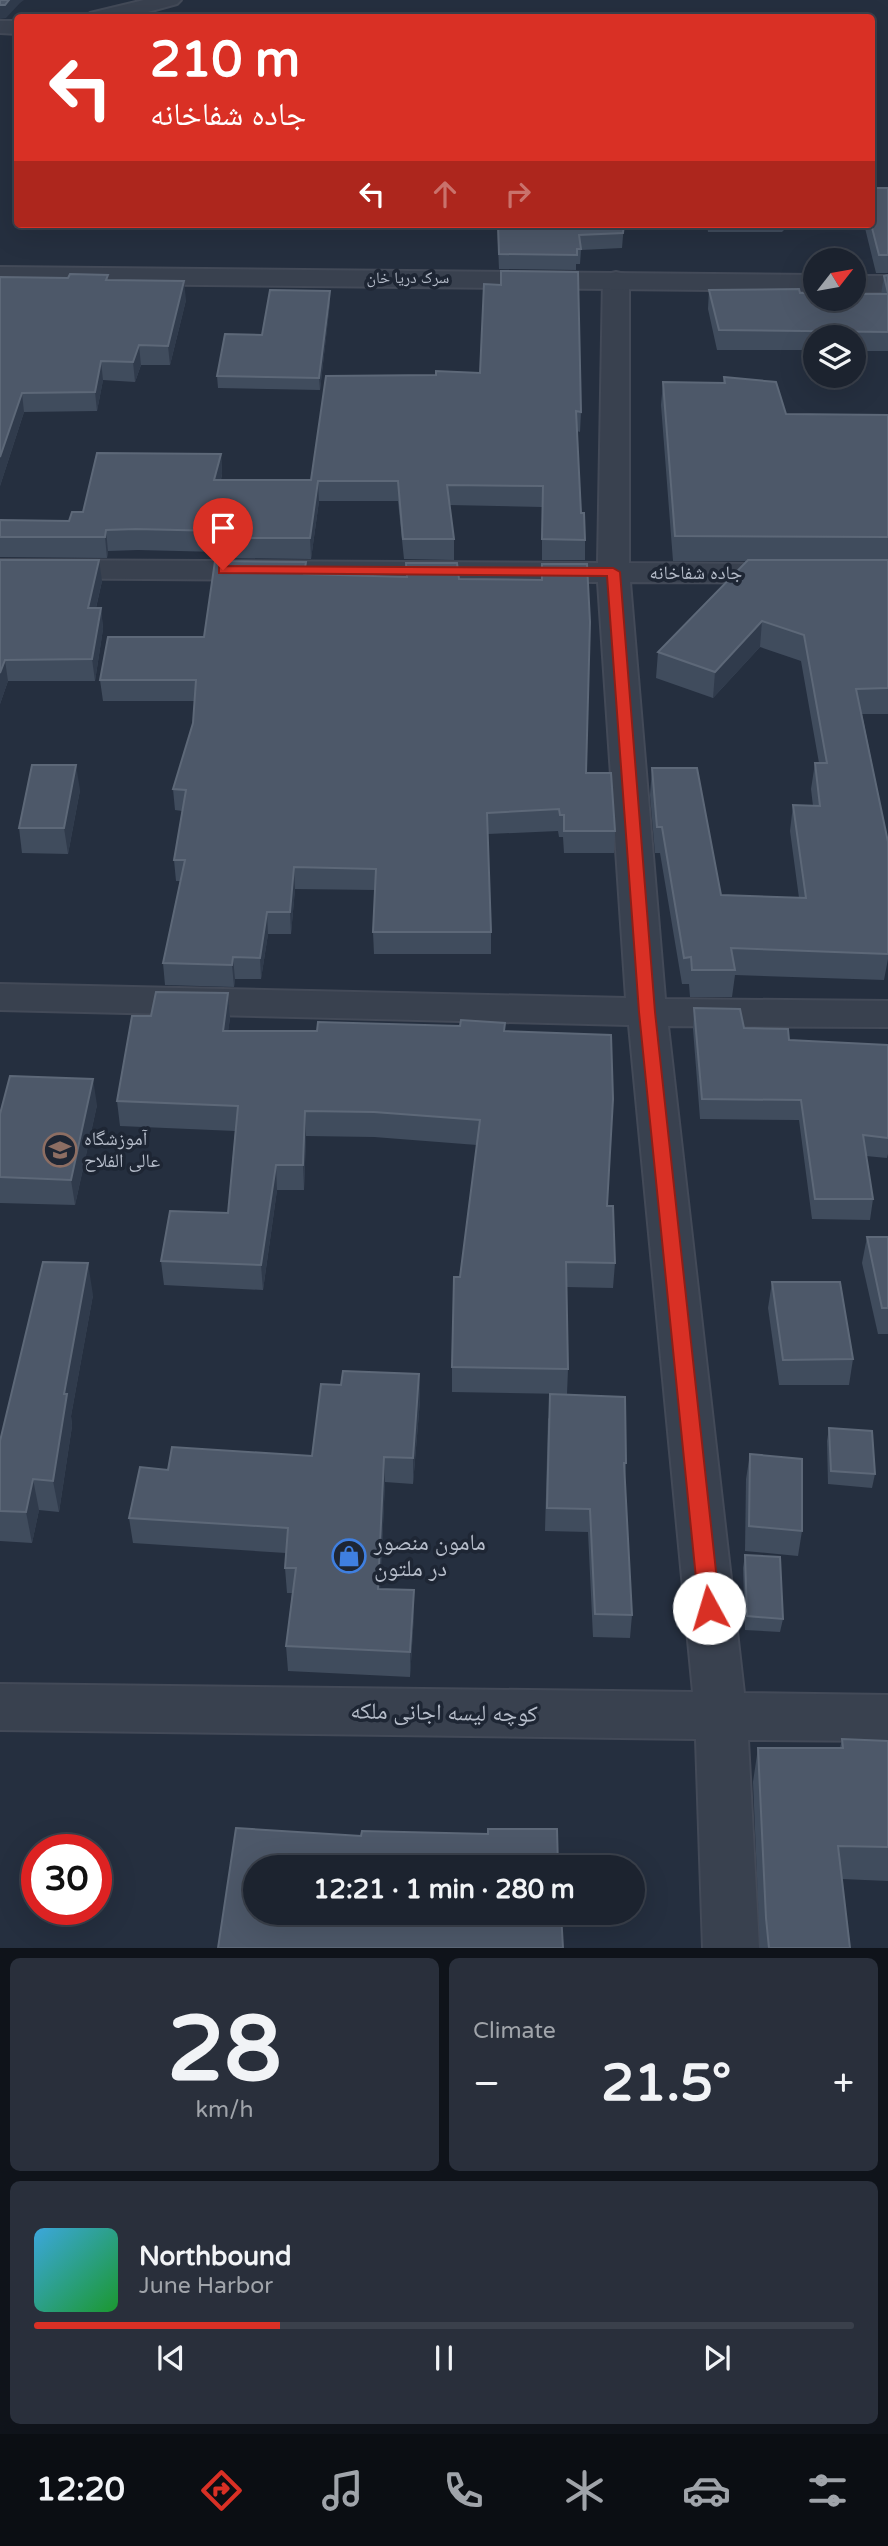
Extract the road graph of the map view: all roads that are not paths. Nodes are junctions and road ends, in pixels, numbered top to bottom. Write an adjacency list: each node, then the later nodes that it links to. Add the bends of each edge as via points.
1 (170, 0): 2 (street)
2 (114, 14)
3 (0, 275): 4 (street, سرک دریا خان)
4 (616, 280): 5 (street, سرک دریا خان); 9 (street)
5 (803, 283)
6 (866, 284): 7 (street)
7 (888, 284)
8 (0, 569): 9 (street, جاده شفاخانه)
9 (613, 572): 10 (street, جاده شفاخانه); 12 (street)
10 (888, 574)
11 (0, 997): 12 (street)
12 (647, 1012): 13 (street); 15 (street)
13 (888, 1014)
14 (0, 1707): 15 (street, کوچه لیسه اجانی ملکه)
15 (721, 1716): 16 (street, کوچه لیسه اجانی ملکه); 17 (street)
16 (888, 1718)
17 (731, 1948)

